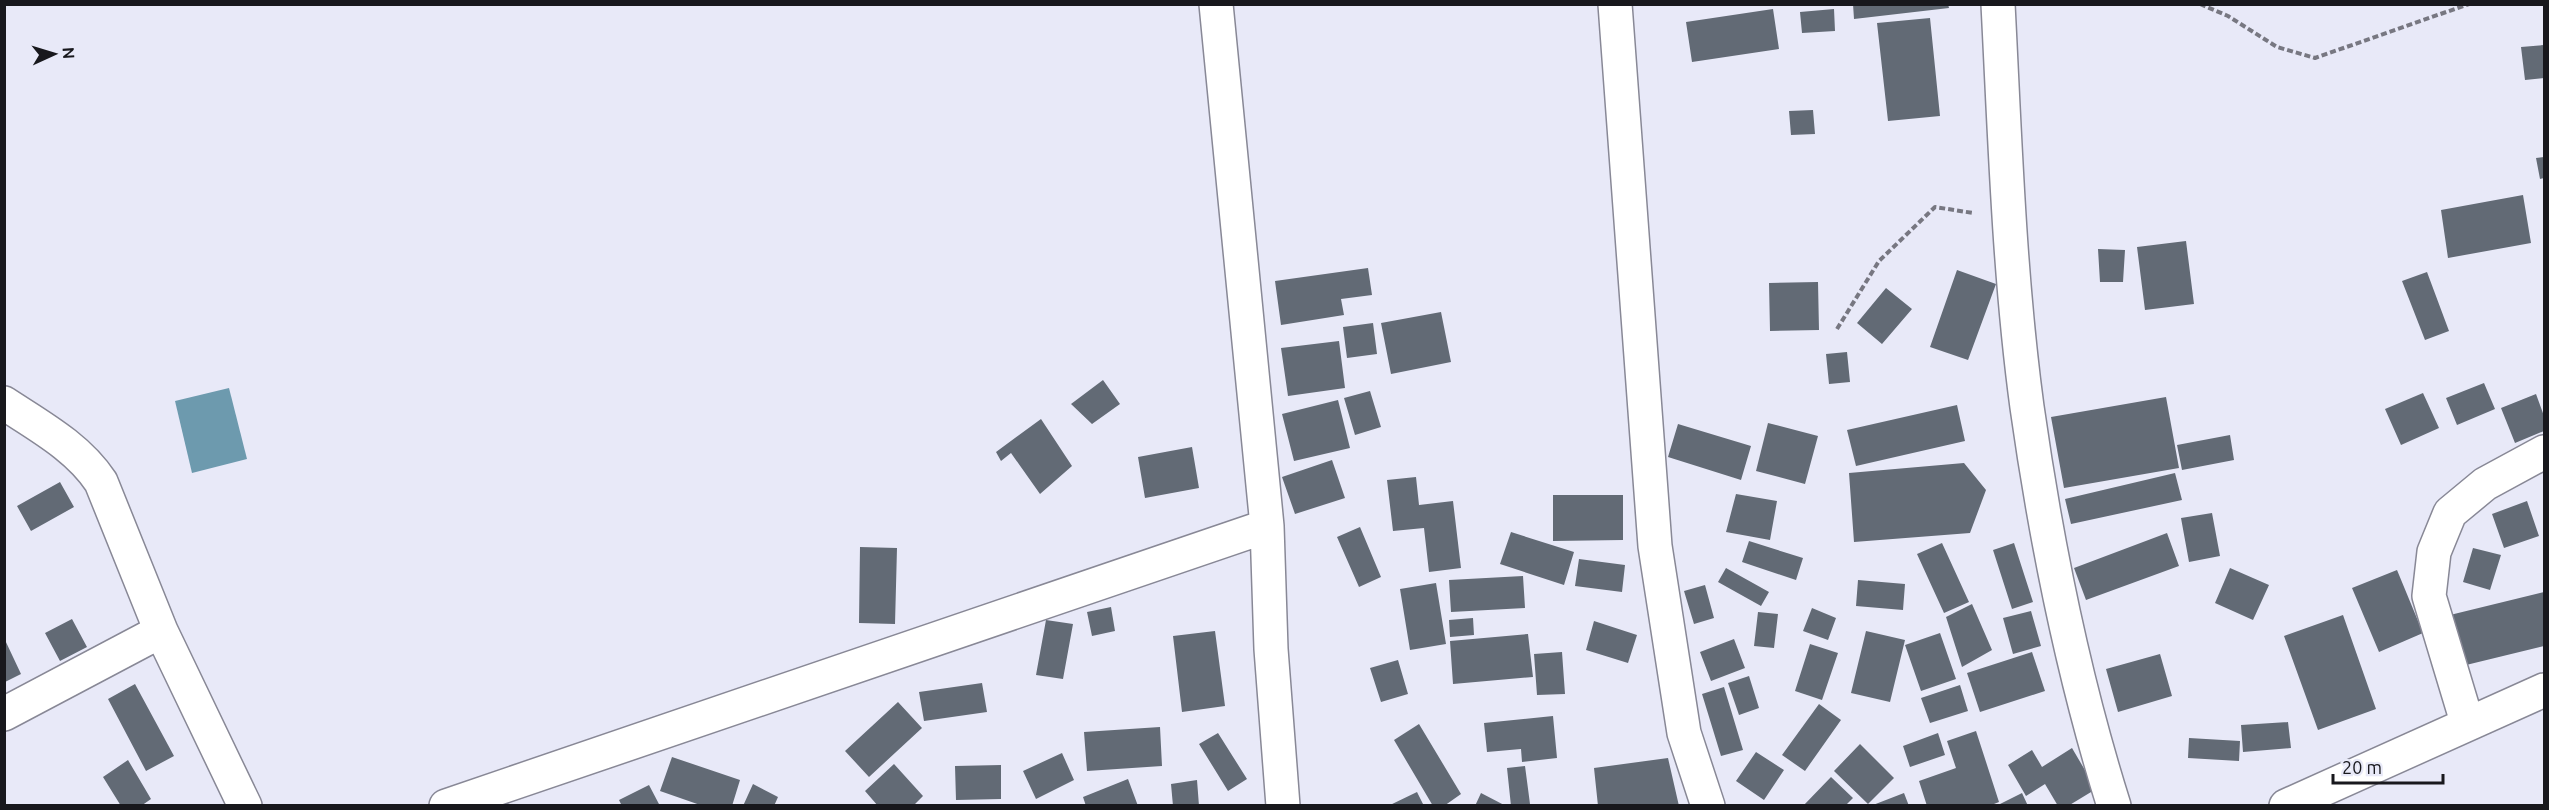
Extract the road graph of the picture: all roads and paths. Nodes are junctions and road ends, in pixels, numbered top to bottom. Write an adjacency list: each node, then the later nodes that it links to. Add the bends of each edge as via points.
1 (1216, 4): 10 (street)
2 (1615, 4): 18 (street, via 1655,546 1684,733)
3 (1998, 4): 6 (street)
4 (2200, 4): 5 (path, via 2228,16 2277,48 2315,58)
5 (2469, 4)
6 (2009, 218): 7 (path, via 1935,207 1879,261); 19 (street, via 2027,406 2054,570 2096,748)
7 (1837, 329)
8 (4, 403): 11 (street, via 89,463 101,482)
9 (2544, 452): 14 (street, via 2485,484 2451,513 2434,552 2429,596)
10 (1267, 526): 16 (street); 17 (street, via 1271,649)
11 (161, 631): 13 (street); 15 (street)
12 (2544, 690): 14 (street)
13 (4, 714)
14 (2467, 722): 20 (street)
15 (245, 806)
16 (446, 806)
17 (1283, 806)
18 (1708, 806)
19 (2114, 806)
20 (2286, 806)

